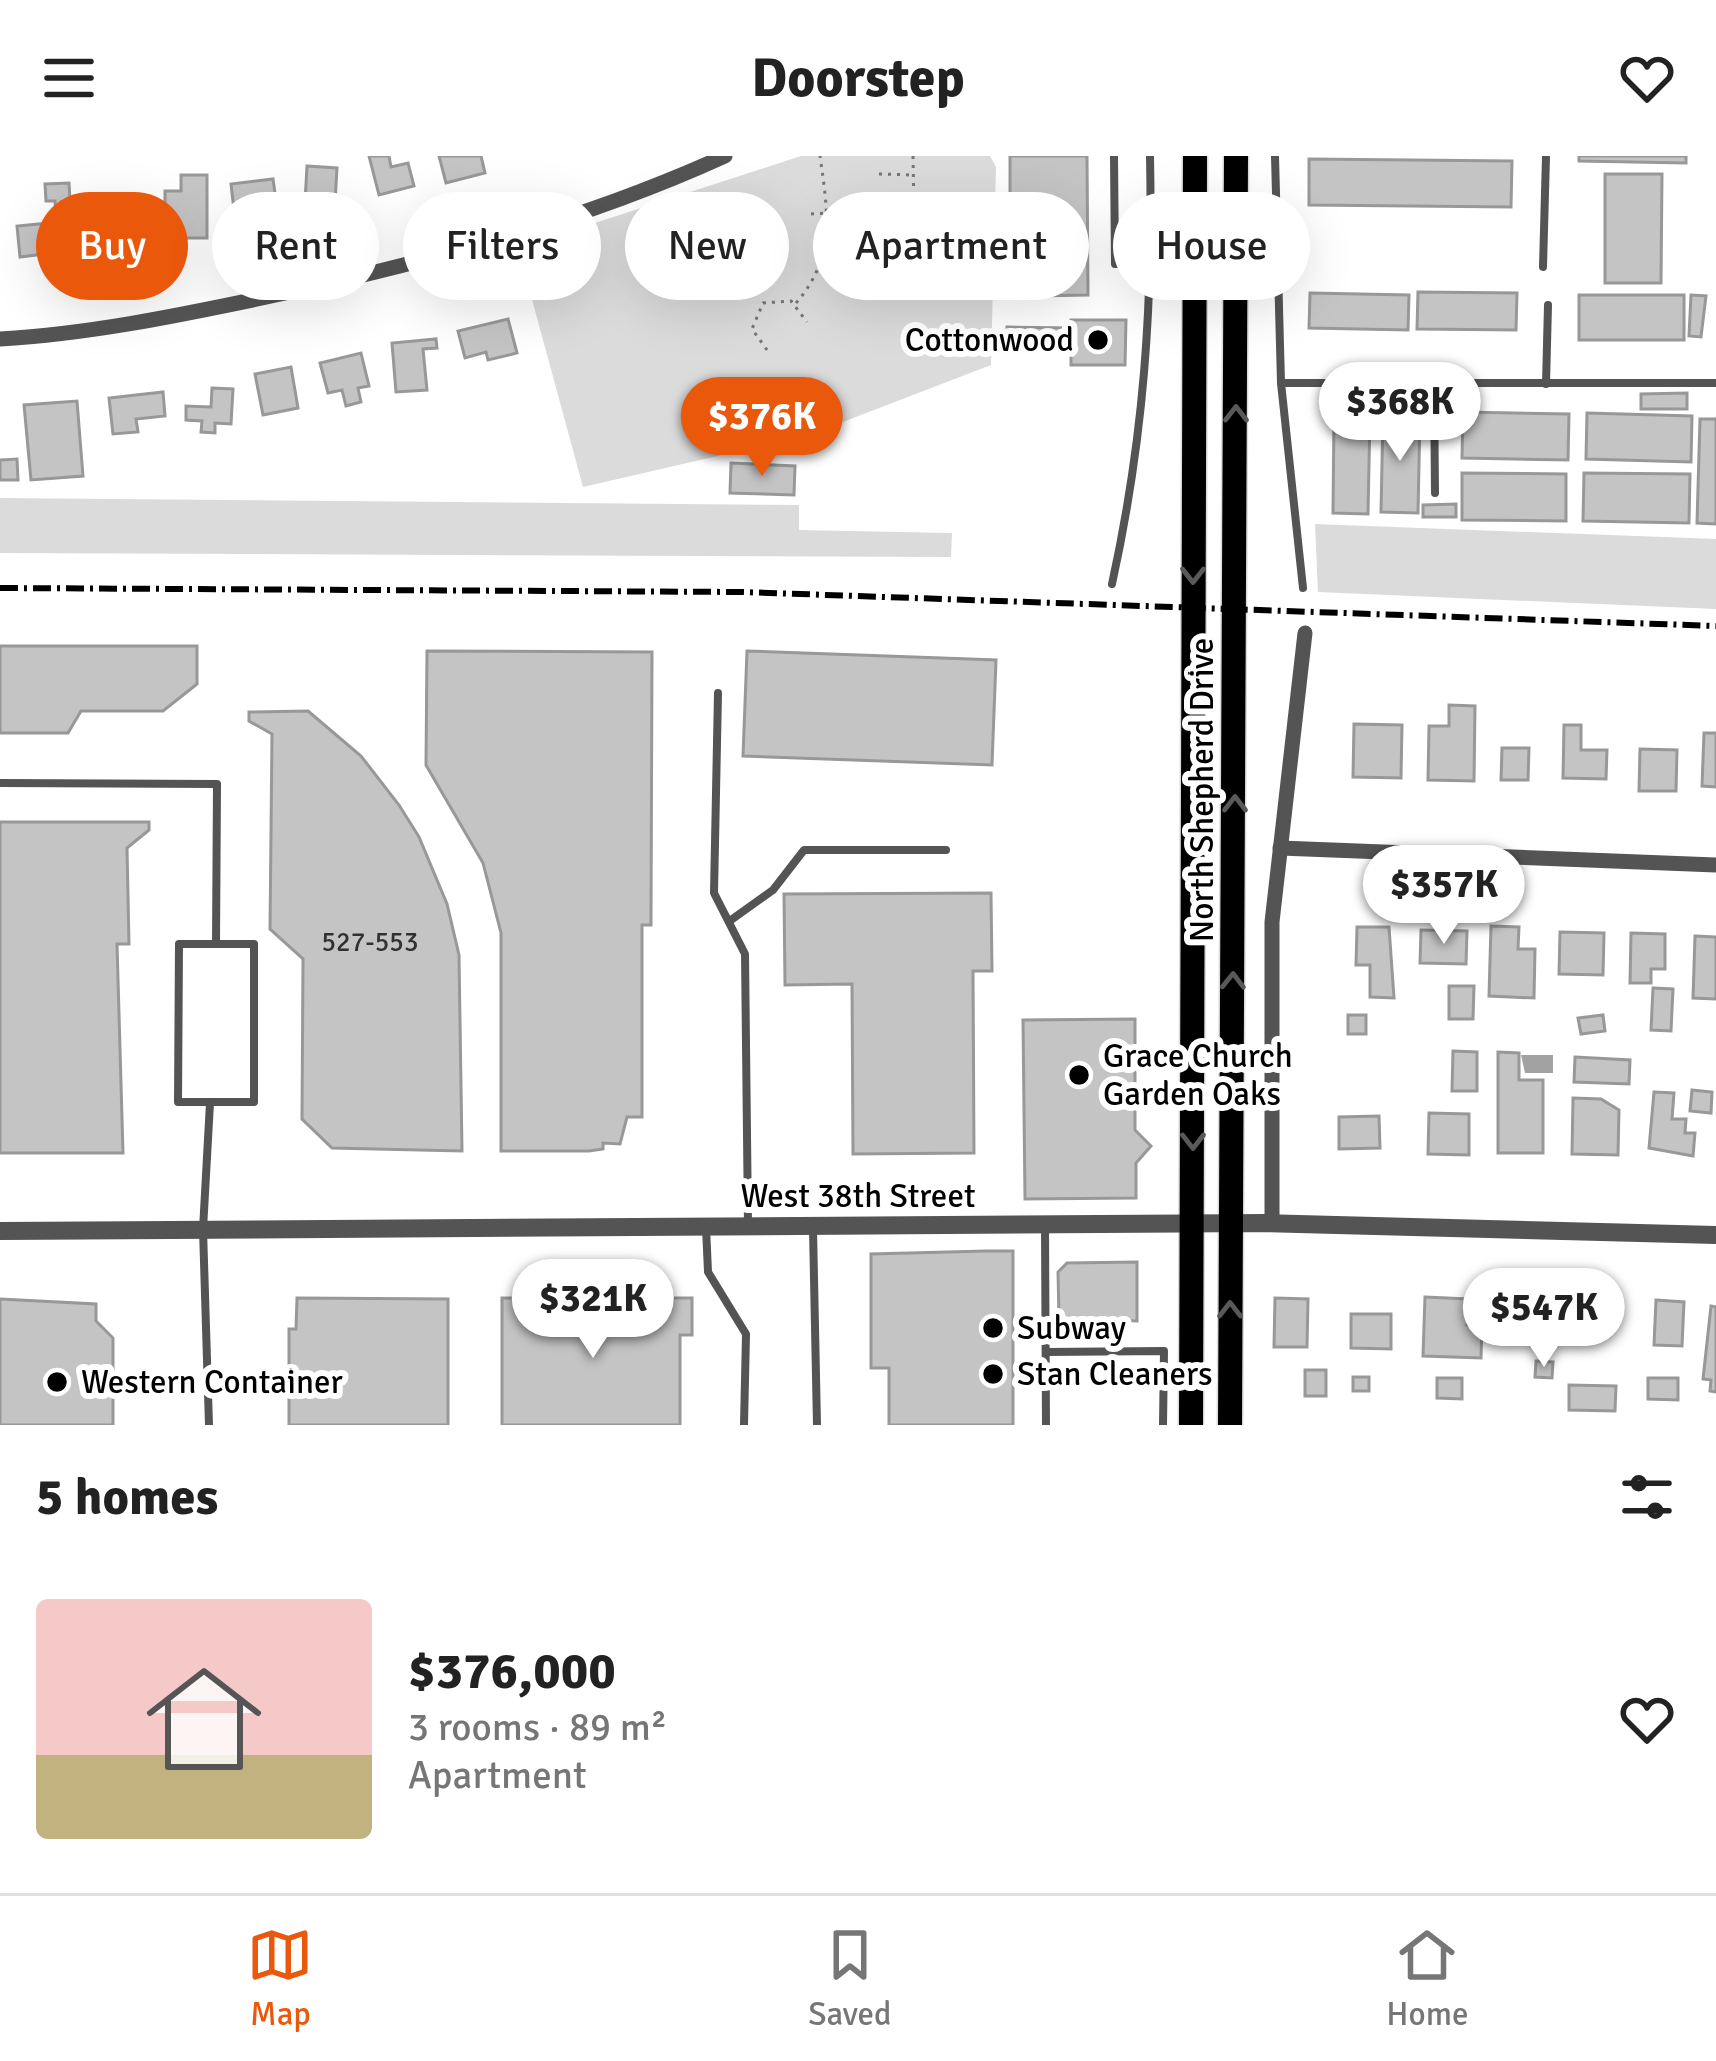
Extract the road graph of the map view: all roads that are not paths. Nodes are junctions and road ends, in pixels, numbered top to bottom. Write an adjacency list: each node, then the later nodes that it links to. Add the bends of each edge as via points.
1 (725, 156): 15 (street, via 545,226 389,268 208,309)
2 (1114, 156): 8 (lane)
3 (1150, 156): 9 (lane)
4 (1195, 156): 10 (main road, North Shepherd Drive)
5 (1236, 156): 33 (main road, North Shepherd Drive, one-way to 5)
6 (1275, 156): 16 (lane)
7 (1546, 156): 11 (lane)
8 (1114, 192)
9 (1151, 192)
10 (1194, 192)
11 (1543, 267)
12 (1150, 300): 21 (lane, via 1143,422)
13 (1193, 300): 32 (main road, North Shepherd Drive, one-way to 32)
14 (1548, 305): 19 (lane)
15 (0, 339)
16 (1281, 383): 18 (lane); 22 (lane)
17 (1716, 383): 19 (lane)
18 (1434, 384): 19 (lane); 20 (lane)
19 (1546, 384)
20 (1435, 493)
21 (1112, 584)
22 (1303, 588)
23 (1305, 633): 26 (street)
24 (718, 693): 29 (lane, via 714,892)
25 (0, 783): 30 (lane, via 217,784)
26 (1280, 848): 28 (street); 34 (street, via 1272,922)
27 (946, 850): 29 (lane, via 804,850 773,890)
28 (1716, 865)
29 (731, 920): 37 (lane, via 745,954)
30 (216, 944): 31 (lane, via 178,944 178,1102); 31 (lane, via 254,944 254,1102)
31 (210, 1102): 39 (lane)
32 (1192, 1223): 33 (street, West 38th Street); 35 (street, West 38th Street); 43 (main road, North Shepherd Drive)
33 (1230, 1223): 34 (street, West 38th Street); 53 (main road, North Shepherd Drive, one-way to 33)
34 (1272, 1223): 41 (street, West 38th Street)
35 (1045, 1225): 38 (street, West 38th Street); 44 (lane)
36 (706, 1226): 37 (street, West 38th Street); 39 (street, West 38th Street); 48 (lane, via 708,1272 746,1334)
37 (748, 1226): 38 (street, West 38th Street)
38 (812, 1226): 49 (lane)
39 (203, 1229): 40 (street, West 38th Street); 47 (lane)
40 (0, 1231)
41 (1716, 1235)
42 (1164, 1351): 43 (lane); 44 (lane); 45 (lane)
43 (1192, 1351): 46 (main road, North Shepherd Drive)
44 (1046, 1352): 50 (lane)
45 (1163, 1395): 46 (lane); 51 (lane)
46 (1192, 1395): 52 (main road, North Shepherd Drive)
47 (208, 1425)
48 (744, 1425)
49 (817, 1425)
50 (1046, 1425)
51 (1163, 1425)
52 (1191, 1425)
53 (1230, 1425)

